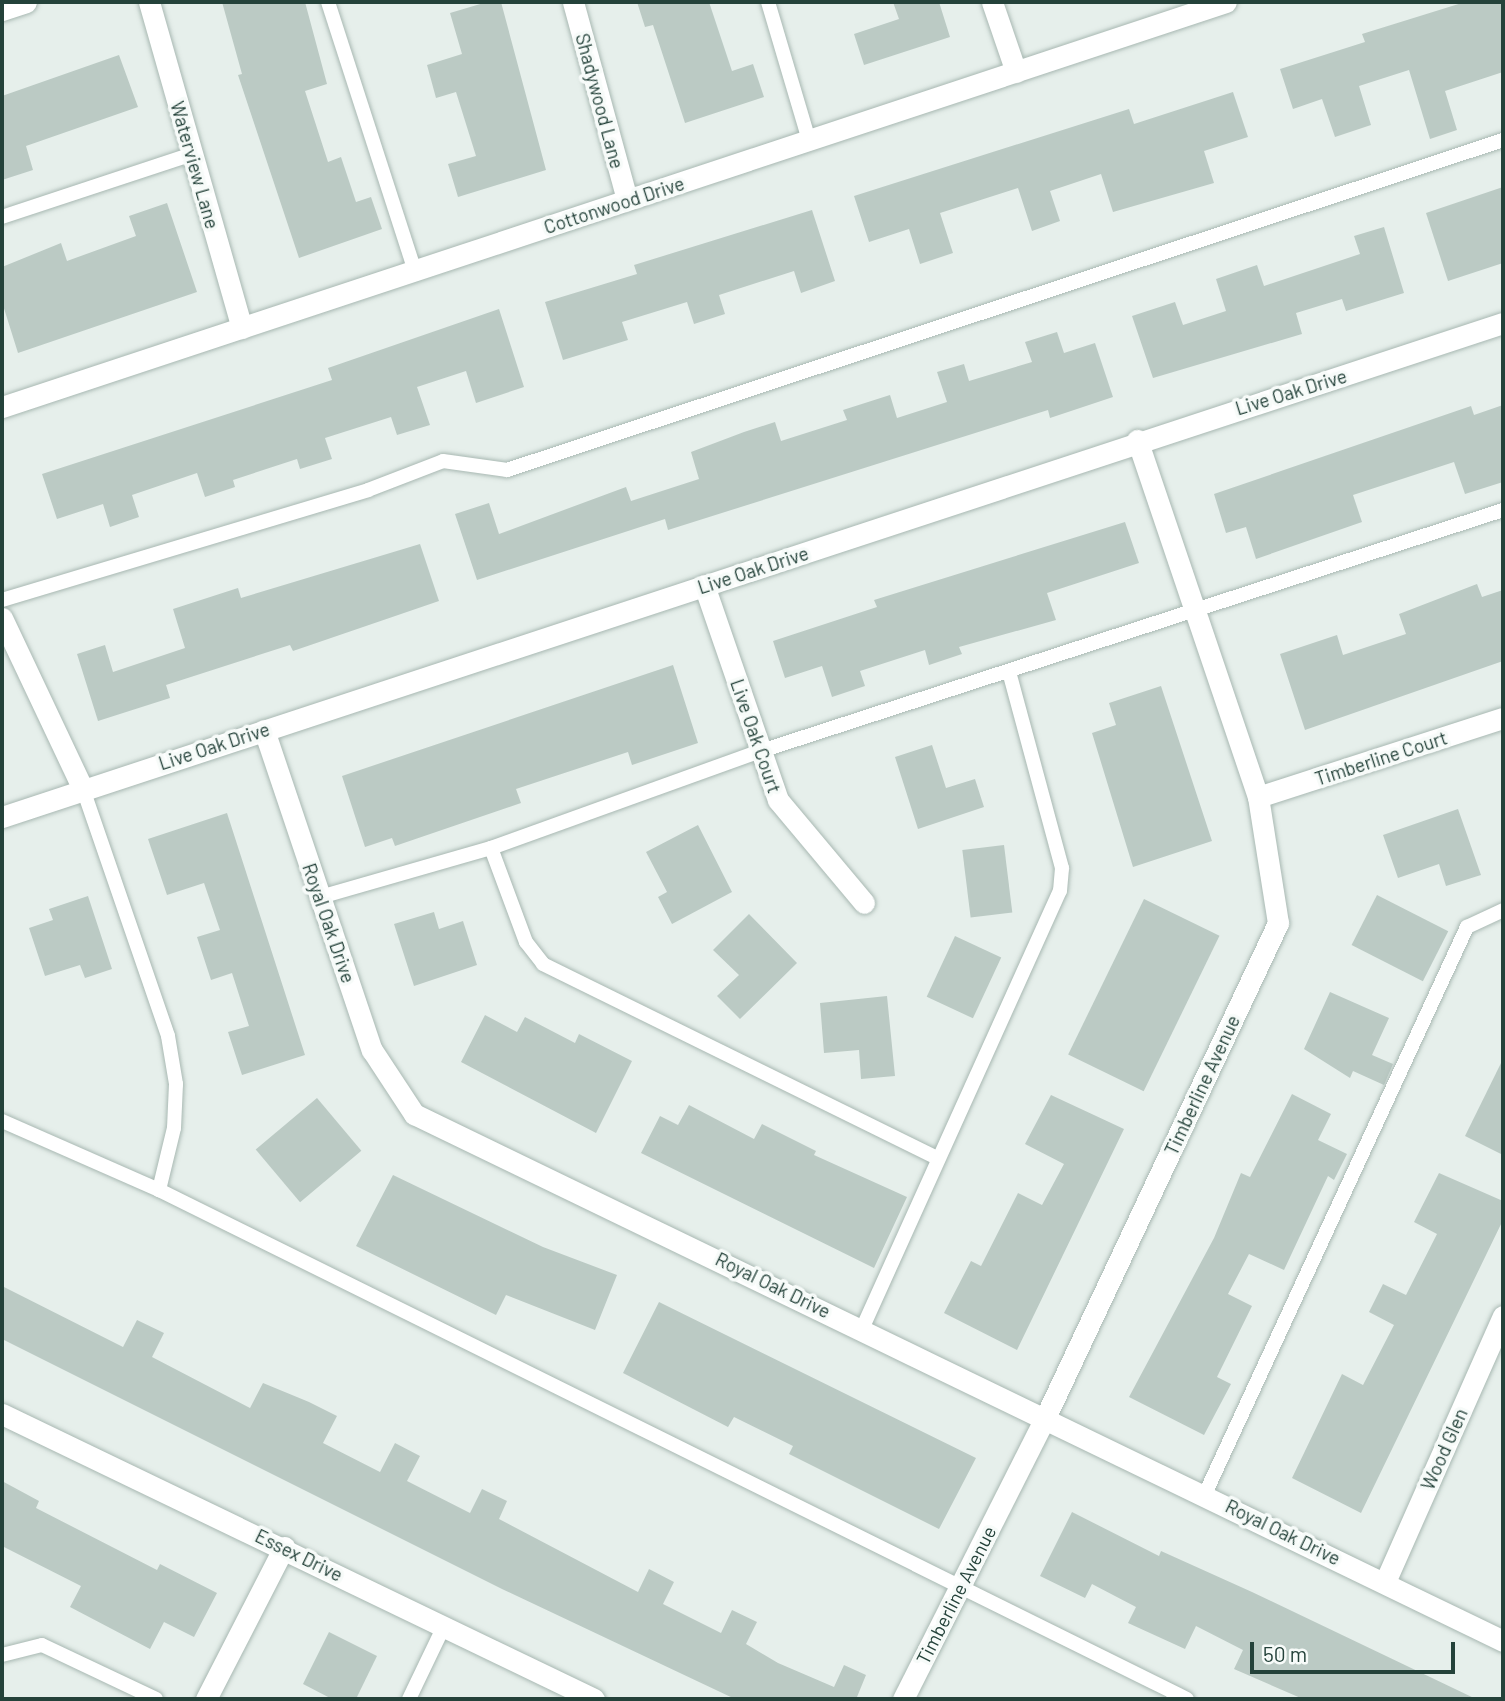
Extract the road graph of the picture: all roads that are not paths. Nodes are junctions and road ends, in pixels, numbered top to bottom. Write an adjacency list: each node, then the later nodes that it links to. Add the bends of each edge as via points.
1 (26, 2): 8 (street)
2 (149, 2): 12 (street, Waterview Lane)
3 (328, 2): 15 (lane)
4 (573, 2): 13 (street, Shadywood Lane)
5 (768, 2): 10 (lane)
6 (992, 2): 9 (street)
7 (1226, 2): 9 (street, Cottonwood Drive)
8 (2, 10)
9 (1016, 72): 10 (street, Cottonwood Drive)
10 (809, 140): 13 (street, Cottonwood Drive)
11 (1503, 140): 22 (lane, via 507,470 443,461 368,490)
12 (192, 154): 14 (lane); 17 (street, Waterview Lane)
13 (627, 200): 15 (street, Cottonwood Drive)
14 (2, 217)
15 (415, 271): 17 (street, Cottonwood Drive)
16 (1503, 323): 19 (street, Live Oak Drive)
17 (242, 328): 18 (street, Cottonwood Drive)
18 (2, 407)
19 (1137, 440): 21 (street, Live Oak Drive); 23 (street, Timberline Avenue)
20 (1503, 510): 23 (lane)
21 (704, 585): 27 (street, Live Oak Drive); 28 (street, Live Oak Court)
22 (2, 600)
23 (1195, 612): 25 (lane); 30 (street, Timberline Avenue)
24 (2, 618): 29 (street)
25 (1009, 671): 28 (lane); 37 (lane, via 1062,868 1059,891)
26 (1503, 718): 30 (street, Timberline Court)
27 (264, 730): 29 (street, Live Oak Drive); 33 (street, Royal Oak Drive)
28 (761, 751): 32 (lane); 34 (street, Live Oak Court, via 778,800)
29 (83, 789): 31 (street, Live Oak Drive); 38 (lane, via 168,1036 174,1117)
30 (1258, 797): 42 (street, Timberline Avenue, via 1278,923)
31 (2, 817)
32 (491, 848): 33 (lane); 37 (lane, via 526,942 543,964)
33 (320, 897): 40 (street, Royal Oak Drive, via 372,1050 414,1114)
34 (864, 903)
35 (1503, 910): 43 (lane, via 1467,927)
36 (2, 1121): 38 (lane)
37 (937, 1158): 40 (lane)
38 (159, 1190): 46 (lane)
39 (1503, 1316): 45 (street, Wood Glen)
40 (862, 1329): 42 (street, Royal Oak Drive)
41 (2, 1414): 44 (street, Essex Drive)
42 (1046, 1416): 43 (street, Royal Oak Drive); 46 (street, Timberline Avenue)
43 (1205, 1494): 45 (street, Royal Oak Drive)
44 (284, 1547): 47 (street, Essex Drive); 51 (street)
45 (1385, 1582): 48 (street, Royal Oak Drive)
46 (960, 1587): 54 (street, Timberline Avenue); 55 (lane)
47 (444, 1626): 52 (lane); 53 (street, Essex Drive)
48 (1503, 1641)
49 (2, 1655): 50 (lane, via 42,1645)
50 (156, 1699)
51 (206, 1699)
52 (409, 1699)
53 (594, 1699)
54 (903, 1699)
55 (1187, 1699)

